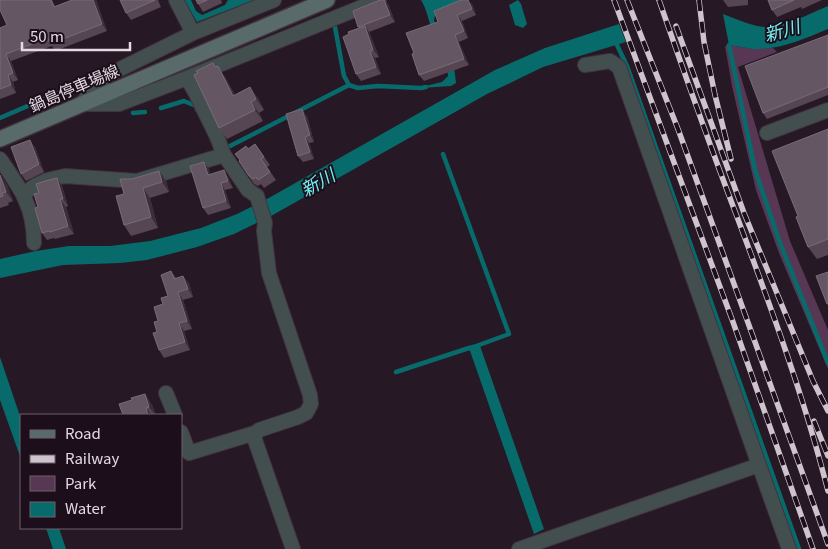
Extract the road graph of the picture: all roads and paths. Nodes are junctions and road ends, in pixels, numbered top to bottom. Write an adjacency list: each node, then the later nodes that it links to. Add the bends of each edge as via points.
1 (176, 0): 6 (street)
2 (274, 0): 5 (street)
3 (328, 0): 9 (main road, 鍋島停車場線)
4 (379, 0): 8 (street)
5 (254, 4): 6 (street)
6 (193, 33): 9 (street, via 108,75)
7 (584, 65): 21 (street, via 610,61 619,67)
8 (187, 78): 9 (street, via 119,104); 13 (street)
9 (80, 104): 12 (main road, 鍋島停車場線)
10 (828, 110): 11 (street)
11 (767, 133)
12 (0, 139)
13 (224, 155): 15 (street, via 137,181 65,176 47,180); 19 (street, via 248,190 257,196 266,223 269,273 310,395 311,404 306,413)
14 (0, 159): 15 (street)
15 (23, 194): 16 (street, via 34,228)
16 (34, 242)
17 (166, 393): 18 (street)
18 (175, 414)
19 (255, 433): 20 (street, via 189,453); 22 (street)
20 (182, 435)
21 (758, 464): 23 (street); 24 (street)
22 (293, 549)
23 (519, 549)
24 (790, 549)

